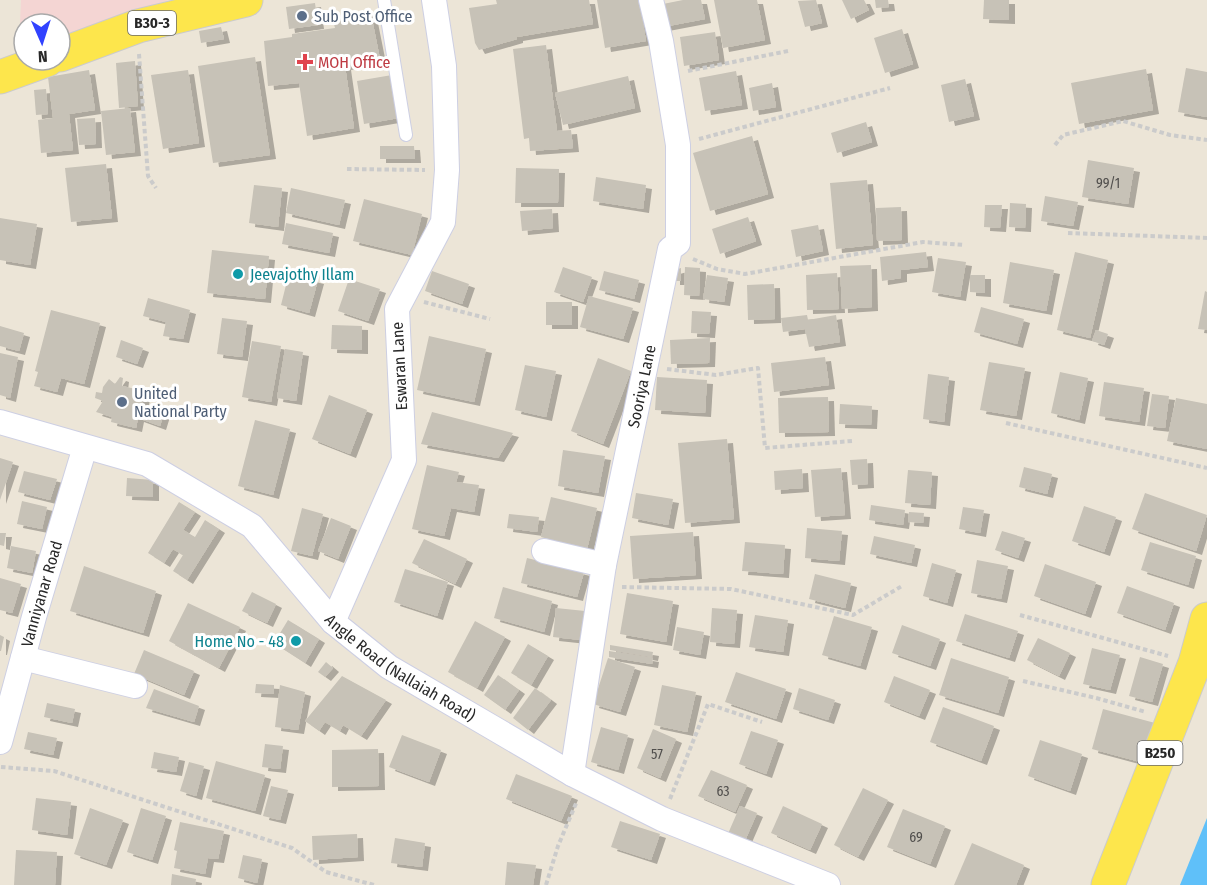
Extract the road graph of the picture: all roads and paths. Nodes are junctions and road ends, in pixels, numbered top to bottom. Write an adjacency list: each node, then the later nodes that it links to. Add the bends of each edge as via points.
1 (246, 0): 5 (main road, B30-3)
2 (384, 0): 10 (lane)
3 (434, 0): 15 (street, Eswaran Lane, via 444,66)
4 (651, 0): 8 (street, Sooriya Lane)
5 (138, 26): 6 (main road, B30-3); 16 (path, via 148,176)
6 (72, 51)
7 (788, 51): 8 (path)
8 (667, 75): 12 (street, Sooriya Lane)
9 (890, 88): 12 (path)
10 (406, 135)
11 (1207, 140): 13 (path, via 1170,135 1123,121 1063,135)
12 (678, 145): 20 (street, Sooriya Lane, via 678,243)
13 (1055, 145)
14 (347, 169): 15 (path)
15 (447, 170): 21 (street, Eswaran Lane, via 443,222)
16 (156, 188)
17 (1068, 233): 18 (path)
18 (1207, 238)
19 (964, 245): 20 (path, via 922,242 745,274 717,269)
20 (670, 249): 23 (street, Sooriya Lane)
21 (403, 297): 22 (path); 34 (street, Eswaran Lane, via 397,309 404,460)
22 (490, 319)
23 (645, 367): 26 (path, via 716,375 758,368 765,448); 30 (street, Sooriya Lane)
24 (0, 422): 27 (street, Angle Road (Nallaiah Road))
25 (1006, 423): 28 (path)
26 (852, 441)
27 (85, 447): 34 (street, Angle Road (Nallaiah Road), via 147,464 252,526); 35 (street, Vanniyanar Road)
28 (1207, 468)
29 (544, 551): 30 (street)
30 (602, 576): 31 (path, via 730,589 853,615); 43 (street, Sooriya Lane)
31 (902, 586)
32 (1020, 615): 36 (path)
33 (1207, 619): 36 (main road, B250)
34 (333, 622): 43 (street, Angle Road (Nallaiah Road), via 389,667)
35 (22, 658): 38 (street); 41 (street, Vanniyanar Road)
36 (1195, 663): 39 (main road, B250)
37 (1023, 681): 39 (path)
38 (135, 687)
39 (1173, 720): 48 (main road, B250)
40 (762, 722): 44 (path, via 708,704)
41 (0, 741)
42 (0, 767): 45 (path, via 54,771 292,848 326,872)
43 (579, 777): 44 (street, Angle Road (Nallaiah Road)); 46 (path)
44 (662, 819): 47 (street, Angle Road (Nallaiah Road))
45 (374, 885)
46 (546, 885)
47 (828, 885)
48 (1108, 885)

